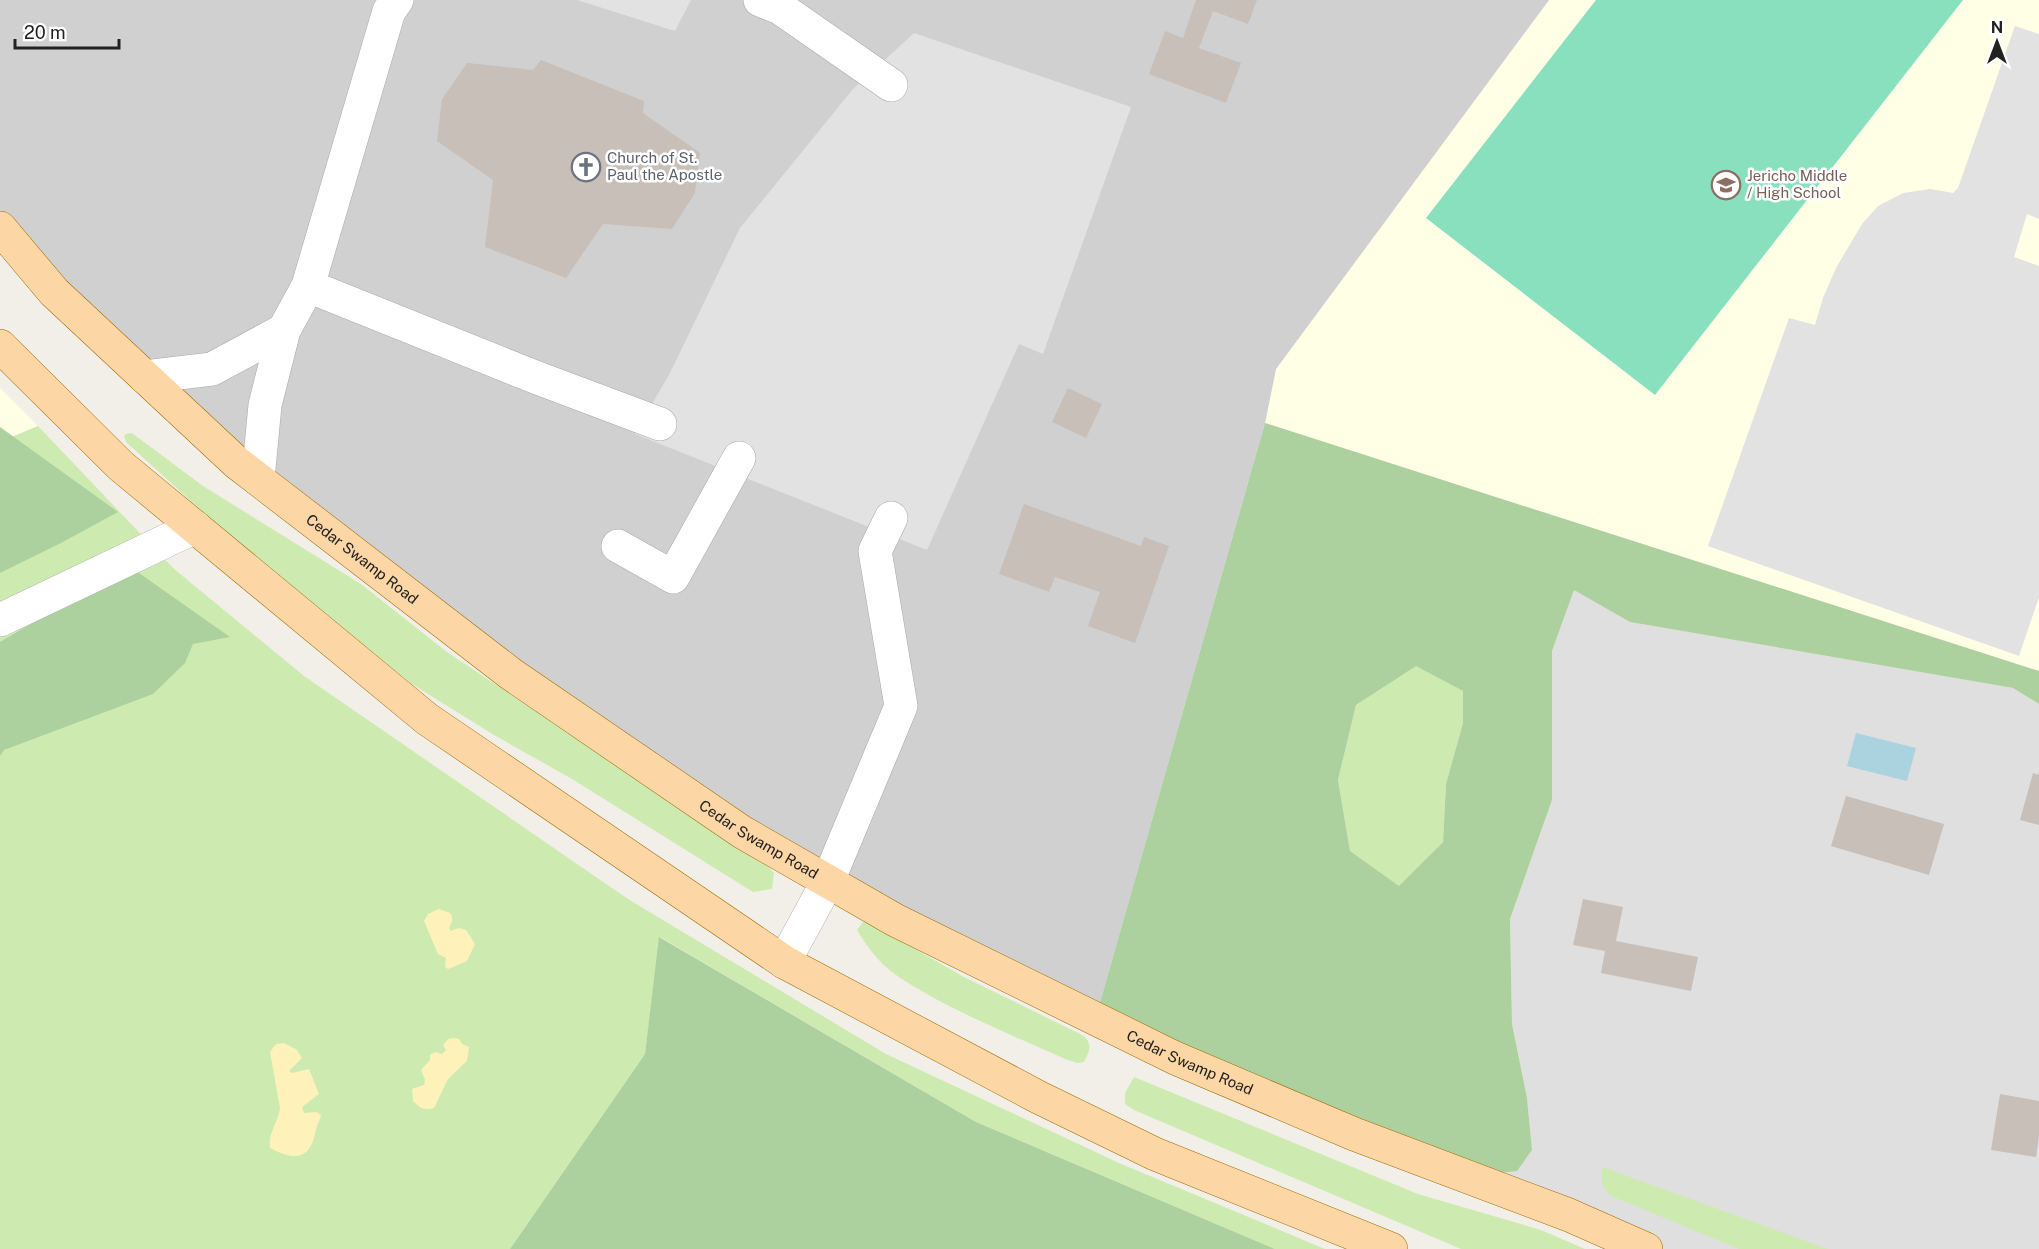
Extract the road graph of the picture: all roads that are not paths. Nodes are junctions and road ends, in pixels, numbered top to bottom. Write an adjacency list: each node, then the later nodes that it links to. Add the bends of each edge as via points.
1 (396, 0): 5 (lane, via 389,11)
2 (760, 0): 3 (lane, via 780,8)
3 (891, 86)
4 (0, 228): 8 (main road, Cedar Swamp Road, via 54,292)
5 (308, 286): 6 (lane); 9 (lane)
6 (284, 330): 8 (lane, via 212,369); 11 (lane, via 265,405)
7 (0, 345): 13 (main road, via 121,466)
8 (145, 377): 11 (main road, Cedar Swamp Road)
9 (660, 424)
10 (739, 458): 14 (lane, via 674,577)
11 (258, 479): 16 (main road, Cedar Swamp Road, via 511,674 742,832)
12 (891, 518): 16 (lane, via 875,551 901,706)
13 (195, 527): 15 (lane); 17 (main road, via 427,719)
14 (618, 546)
15 (0, 620)
16 (828, 881): 17 (lane); 19 (main road, Cedar Swamp Road, via 895,920 1175,1058 1354,1134 1569,1215)
17 (784, 962): 18 (main road, via 1038,1097 1155,1154)
18 (1391, 1249)
19 (1646, 1249)

